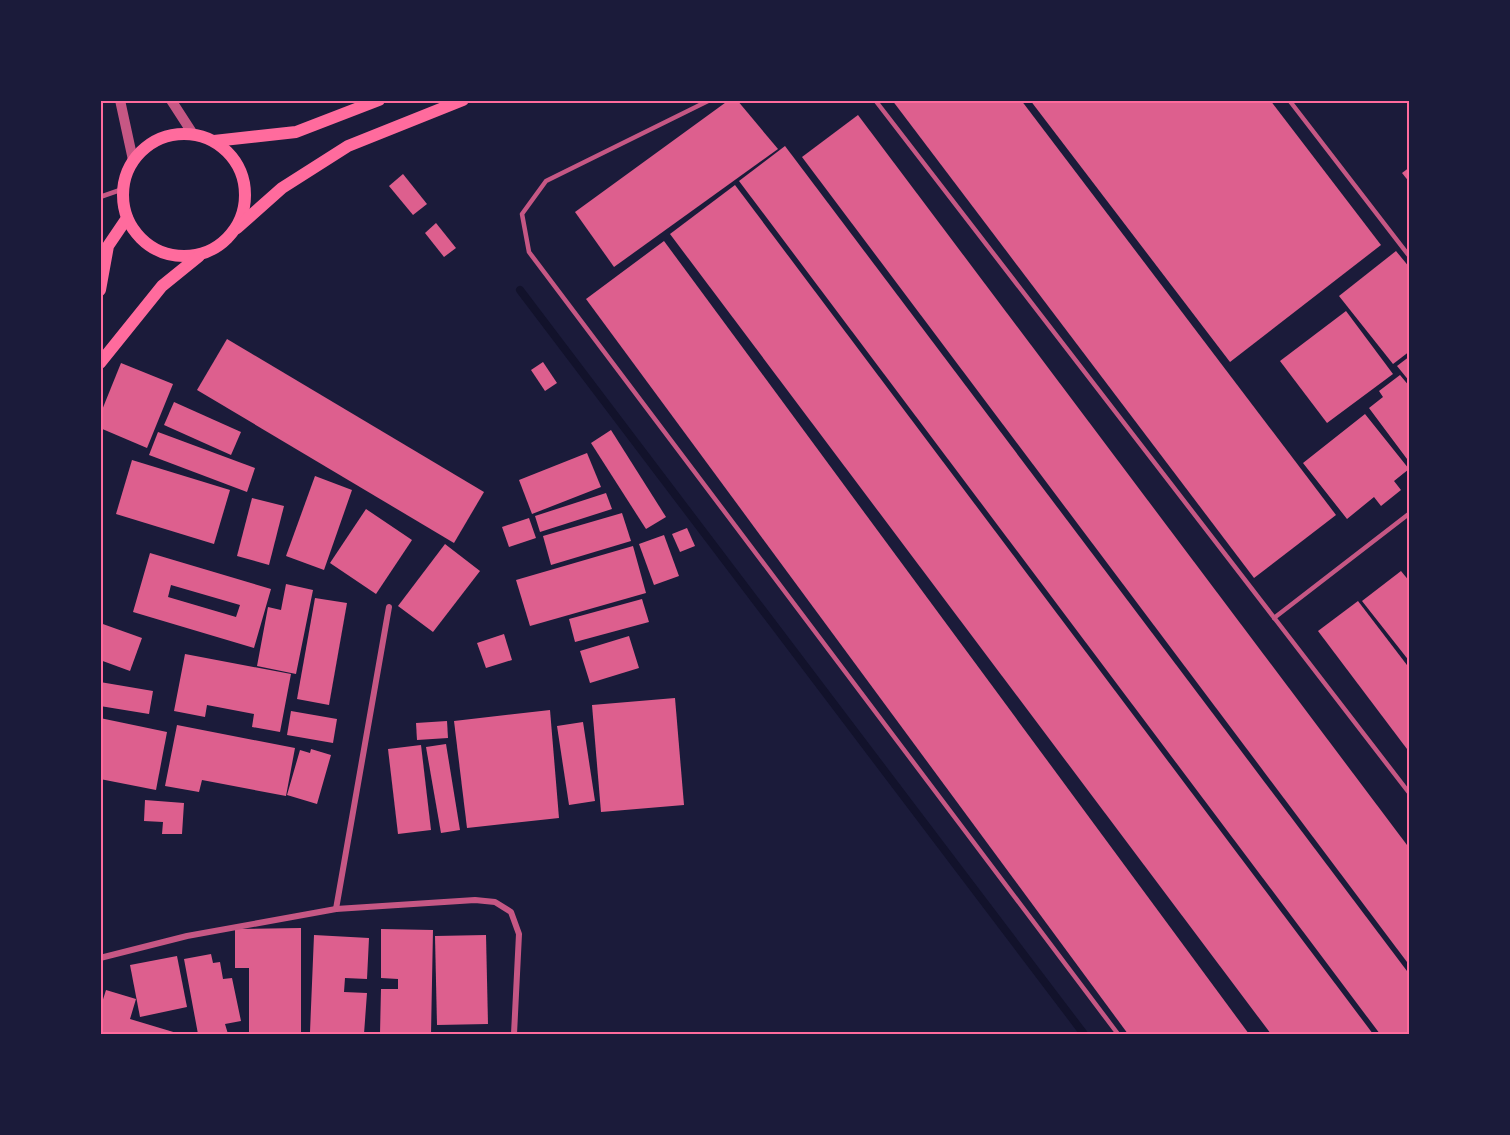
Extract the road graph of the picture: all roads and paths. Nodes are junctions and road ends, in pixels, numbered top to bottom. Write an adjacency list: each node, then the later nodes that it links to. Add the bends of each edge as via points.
1 (120, 100): 11 (street)
2 (171, 100): 9 (street)
3 (379, 100): 8 (main road)
4 (463, 100): 15 (main road, via 348,146 282,188)
5 (710, 100): 27 (lane, via 546,181 522,214 529,252)
6 (875, 100): 22 (lane)
7 (1289, 100): 17 (lane)
8 (360, 103): 10 (main road, via 297,132)
9 (193, 134): 10 (main road); 11 (main road, via 160,138)
10 (214, 141): 15 (main road, via 233,158 244,180 245,205)
11 (133, 160): 12 (main road)
12 (123, 189): 13 (lane); 14 (main road)
13 (100, 197)
14 (127, 218): 16 (main road, via 148,246 164,254); 18 (main road, via 108,246)
15 (236, 228): 16 (main road, via 214,249)
16 (200, 255): 19 (main road, via 162,286)
17 (1410, 257)
18 (100, 290)
19 (100, 363)
20 (1410, 513): 22 (lane)
21 (389, 607): 24 (street)
22 (1274, 618): 23 (lane)
23 (1410, 794)
24 (336, 909): 25 (street, via 187,936); 26 (street, via 475,900 495,902 511,912 519,934)
25 (100, 958)
26 (514, 1035)
27 (1118, 1035)

